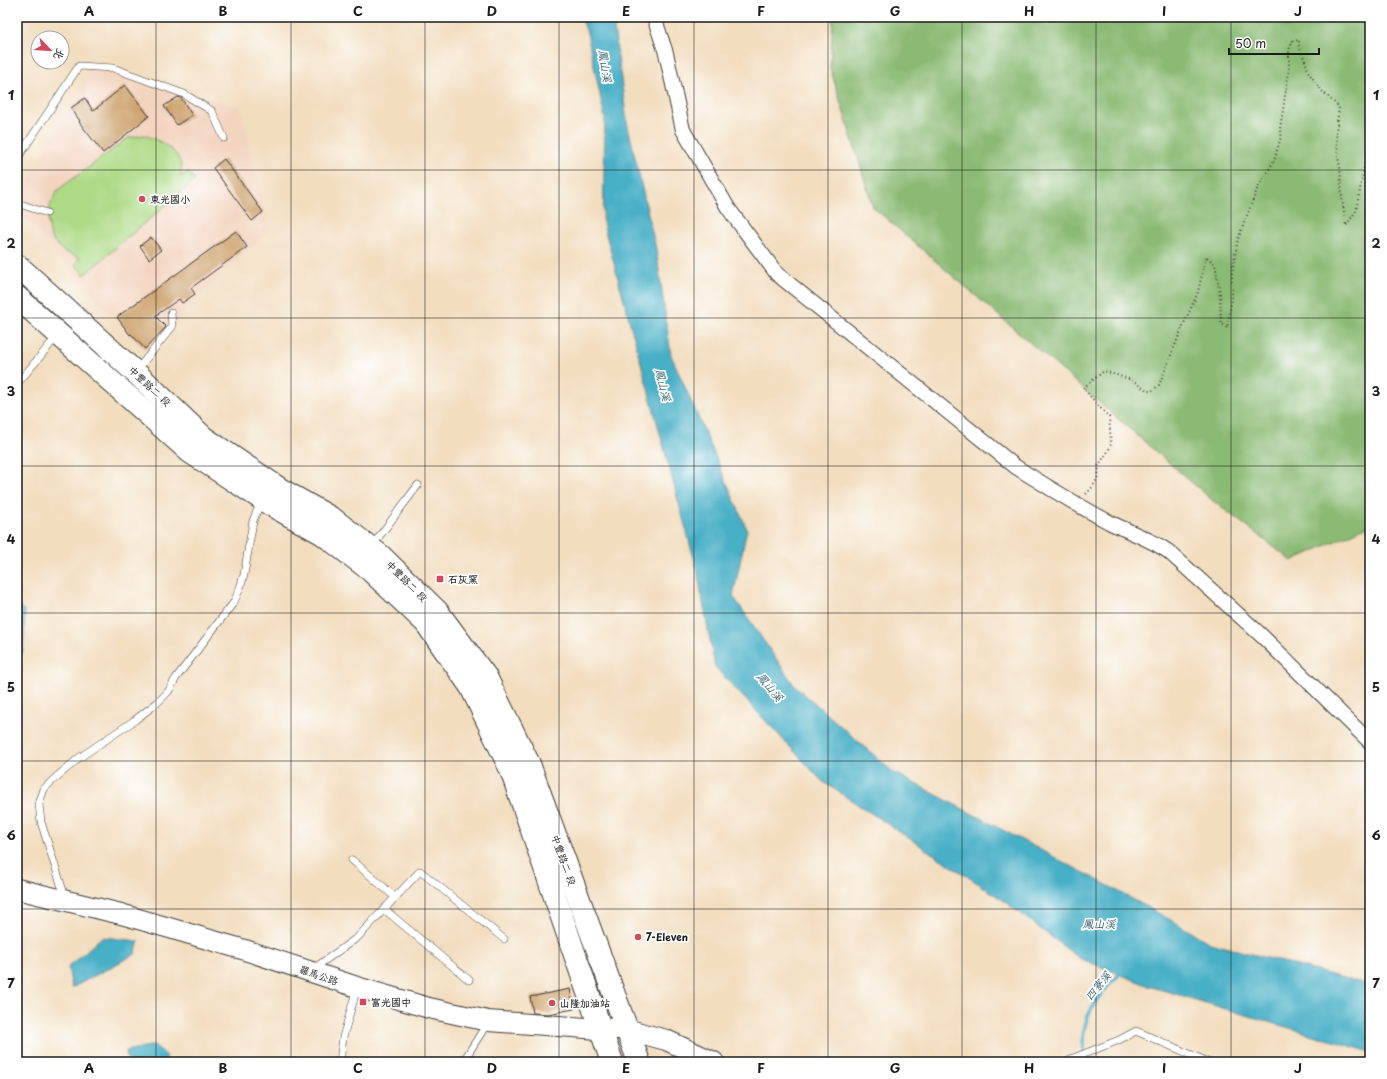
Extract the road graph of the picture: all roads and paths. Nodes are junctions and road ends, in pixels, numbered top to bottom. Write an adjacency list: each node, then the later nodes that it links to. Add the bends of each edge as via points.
1 (654, 17): 15 (street, via 666,53 682,130 728,208 777,274 1016,467)
2 (224, 138): 4 (lane, via 212,110 184,94 113,68 79,66)
3 (1370, 152): 15 (path, via 1364,168 1356,211 1346,226 1336,132 1339,107 1309,74 1299,40 1293,41 1289,50 1289,70 1280,129 1282,133 1274,161 1258,187 1238,238 1227,328 1221,322 1215,264 1206,256 1198,292 1159,385 1148,391 1129,379 1104,371 1083,388 1109,417 1111,444 1098,466 1095,484)
4 (17, 159)
5 (17, 203): 6 (lane)
6 (47, 213)
7 (17, 265): 11 (main road, 中豐路二 段)
8 (17, 298): 10 (main road, 中豐路二 段)
9 (170, 313): 11 (lane, via 172,327)
10 (62, 337): 12 (lane, via 53,341); 14 (main road, 中豐路二 段, via 190,452)
11 (135, 372): 14 (main road, 中豐路二 段)
12 (17, 384)
13 (418, 485): 16 (lane)
14 (261, 491): 16 (main road, 中豐路二 段, via 333,519); 17 (main road, 中豐路二 段); 22 (lane, via 244,575 234,602 168,692 157,703 79,758 44,789 39,804 40,822)
15 (1076, 504): 18 (street, via 1169,552 1262,636)
16 (371, 548): 17 (main road, 中豐路二 段, via 381,556)
17 (420, 606): 29 (main road, 中豐路二 段, via 426,623 471,688 511,770); 30 (main road, 中豐路二 段, via 437,611 486,677 528,764)
18 (1370, 742)
19 (352, 860): 21 (lane)
20 (17, 889): 22 (main road, 羅馬公路)
21 (395, 897): 23 (lane); 24 (lane, via 420,871)
22 (66, 901): 25 (main road, 羅馬公路, via 121,914)
23 (384, 909): 25 (lane, via 358,937); 26 (lane)
24 (504, 939)
25 (309, 971): 27 (main road, 羅馬公路)
26 (469, 980)
27 (357, 987): 28 (main road, 羅馬公路, via 429,1008); 32 (lane, via 343,1037)
28 (488, 1021): 29 (main road, 羅馬公路); 33 (lane, via 466,1057)
29 (600, 1029): 30 (main road, 羅馬公路); 34 (main road, 中豐路二 段)
30 (626, 1029): 35 (main road, 中豐路二 段); 36 (main road, 羅馬公路, via 666,1040)
31 (1070, 1060): 37 (lane, via 1136,1031)
32 (340, 1062)
33 (456, 1062)
34 (612, 1062)
35 (639, 1062)
36 (714, 1062)
37 (1208, 1062)

